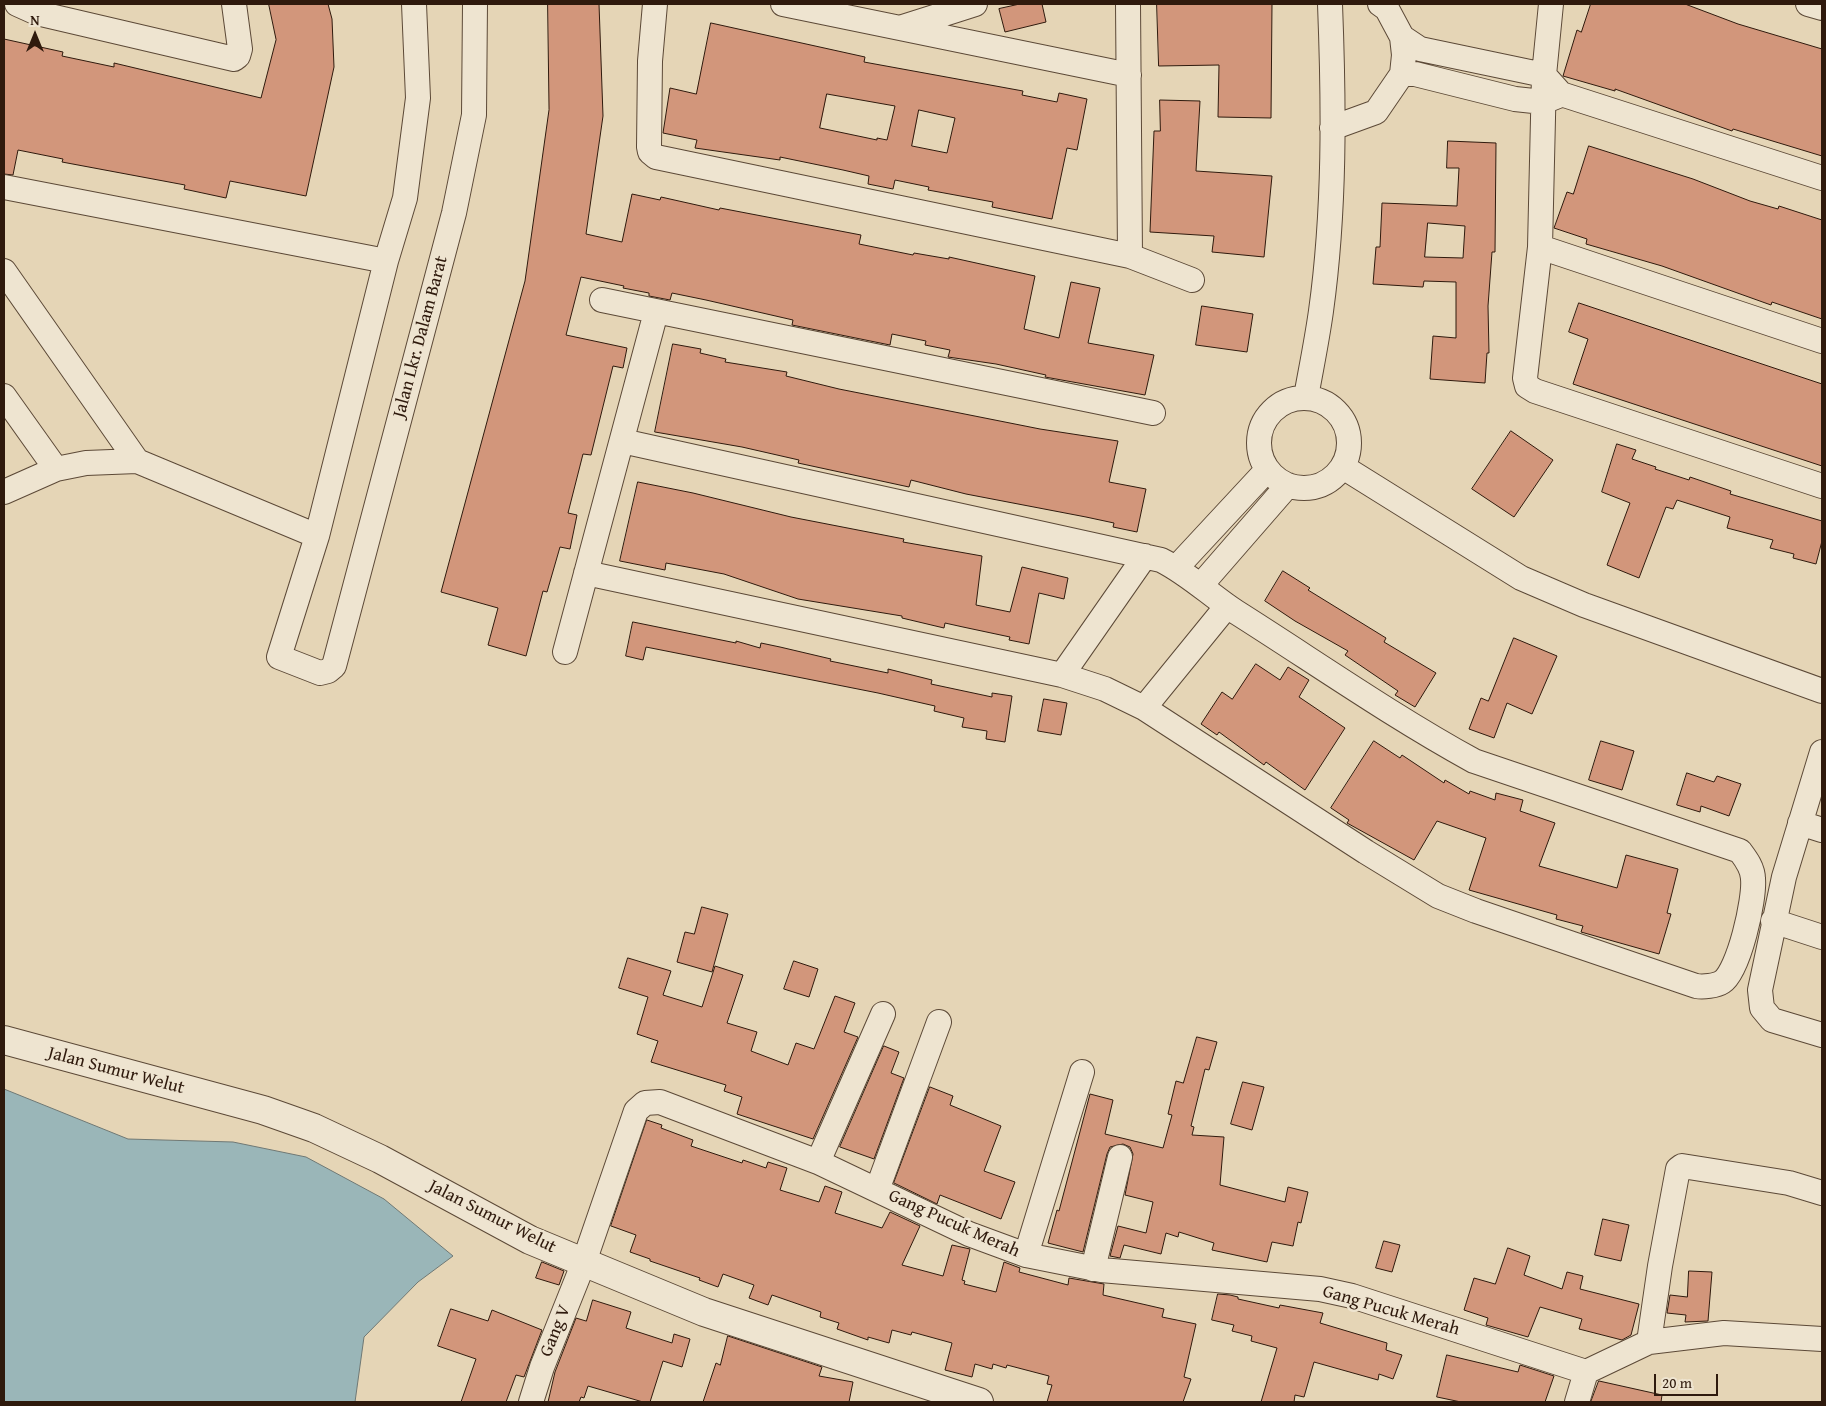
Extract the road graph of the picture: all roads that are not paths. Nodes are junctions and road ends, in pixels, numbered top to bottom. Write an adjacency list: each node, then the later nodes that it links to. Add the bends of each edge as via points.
1 (18, 4): 2 (street, via 36,13 234,59 240,49)
2 (234, 4)
3 (414, 4): 26 (street, via 418,98 405,198)
4 (475, 4): 43 (street, Jalan Lkr. Dalam Barat, via 474,115 454,213 334,666 320,673 280,659)
5 (655, 4): 25 (street, via 650,61 649,147 656,157)
6 (783, 4): 15 (street)
7 (1128, 4): 18 (street)
8 (1330, 4): 21 (street)
9 (1380, 4): 16 (street, via 1387,9)
10 (1551, 4): 19 (street)
11 (1808, 4): 13 (street)
12 (964, 5): 14 (street)
13 (1822, 8)
14 (934, 10): 15 (street)
15 (901, 28): 18 (street)
16 (1402, 37): 17 (street); 19 (street, via 1420,49)
17 (1402, 74): 20 (street, via 1415,74 1515,99); 21 (street, via 1376,112)
18 (1129, 75): 25 (street)
19 (1544, 75): 20 (street)
20 (1552, 98): 22 (street); 24 (street)
21 (1332, 128): 33 (street, via 1321,310)
22 (1822, 178)
23 (4, 188): 26 (street)
24 (1540, 247): 31 (street); 41 (street, via 1525,378 1527,386)
25 (1130, 256): 28 (street)
26 (386, 261): 43 (street)
27 (4, 271): 36 (street)
28 (1192, 280)
29 (602, 300): 30 (street)
30 (656, 312): 34 (street); 35 (street)
31 (1822, 341)
32 (4, 396): 38 (street)
33 (1306, 397): 37 (street, via 1324,402 1339,414 1348,431 1349,450); 39 (street, via 1290,399 1274,408 1264,421 1258,437 1259,454)
34 (1153, 413)
35 (622, 441): 44 (street); 46 (street)
36 (138, 461): 38 (street, via 86,463); 43 (street)
37 (1343, 467): 40 (street, via 1332,479 1318,486); 51 (street, via 1522,578 1584,605)
38 (56, 469): 42 (street)
39 (1267, 470): 40 (street); 45 (street)
40 (1288, 485): 47 (street)
41 (1822, 486)
42 (4, 492)
43 (317, 536)
44 (1145, 556): 45 (street); 50 (street)
45 (1176, 568): 47 (street)
46 (586, 573): 49 (street); 50 (street)
47 (1201, 585): 48 (street)
48 (1228, 606): 52 (street); 52 (street, via 1474,761 1740,851 1754,879 1750,916 1732,969 1723,982 1696,986 1438,896)
49 (565, 652)
50 (1062, 675): 52 (street, via 1105,689)
51 (1822, 691)
52 (1144, 708)
53 (1822, 752): 54 (street)
54 (1811, 827): 55 (street)
55 (1773, 921): 56 (street); 59 (street, via 1760,990 1762,1008 1772,1020)
56 (1822, 937)
57 (884, 1014): 63 (street)
58 (940, 1022): 64 (street)
59 (1822, 1035)
60 (4, 1040): 67 (street, Jalan Sumur Welut, via 263,1110 314,1128 380,1159 530,1240)
61 (1082, 1072): 66 (street)
62 (1120, 1157): 68 (street)
63 (818, 1162): 64 (street, Gang Pucuk Merah); 67 (street, Gang Pucuk Merah, via 660,1102 646,1103 636,1111)
64 (877, 1190): 66 (street, Gang Pucuk Merah, via 969,1234)
65 (1822, 1193): 70 (street, via 1789,1183 1682,1166 1678,1169)
66 (1026, 1255): 68 (street, Gang Pucuk Merah)
67 (584, 1262): 72 (street, Gang V); 73 (street, Jalan Sumur Welut, via 704,1312)
68 (1093, 1269): 71 (street, Gang Pucuk Merah, via 1320,1289 1352,1296)
69 (1822, 1339): 70 (street, via 1724,1332)
70 (1649, 1342): 71 (street)
71 (1586, 1372): 74 (street)
72 (531, 1402)
73 (979, 1402)
74 (1577, 1402)

